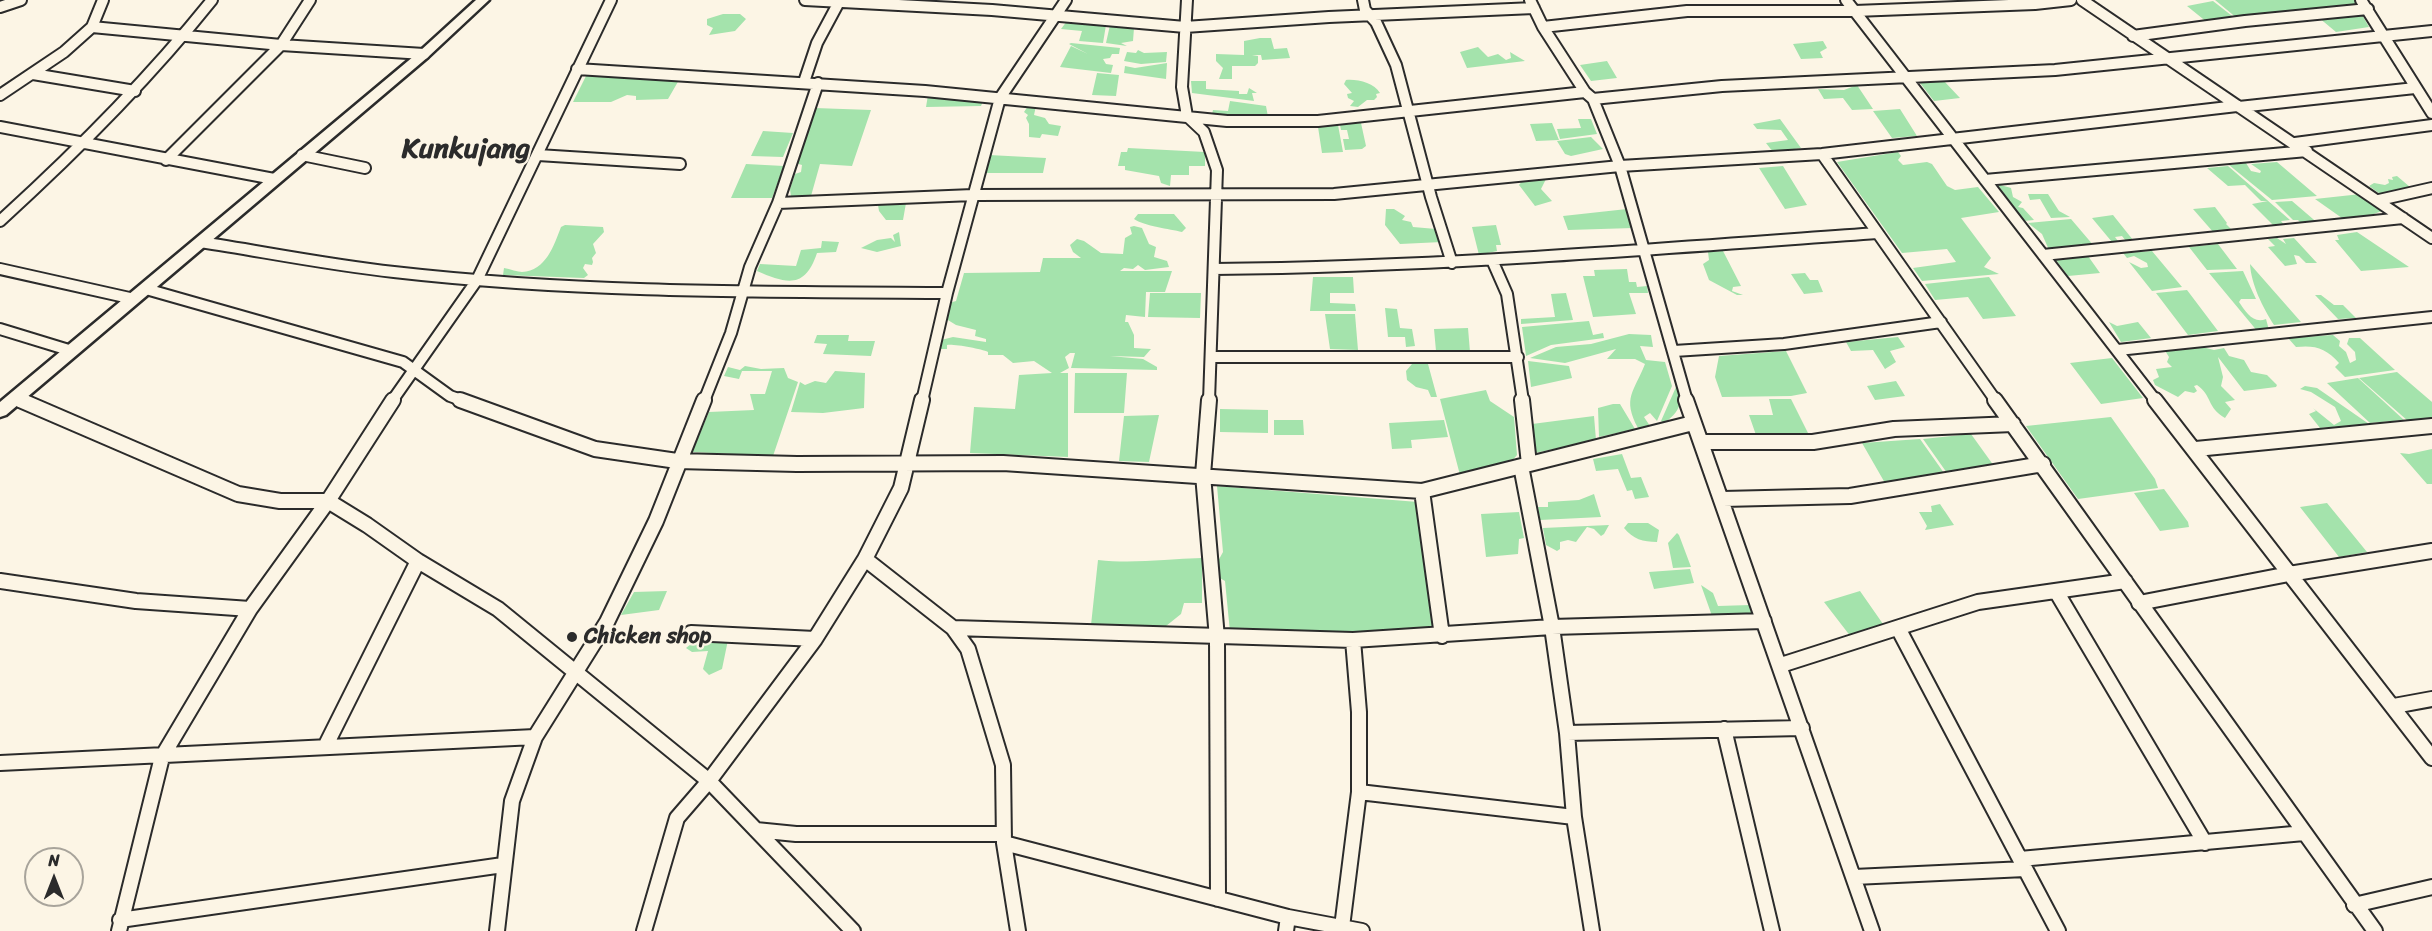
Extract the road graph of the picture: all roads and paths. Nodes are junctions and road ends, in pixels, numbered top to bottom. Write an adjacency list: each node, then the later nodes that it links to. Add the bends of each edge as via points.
1 (21, 0): 17 (street)
2 (103, 0): 22 (street)
3 (212, 0): 27 (street)
4 (310, 0): 29 (street)
5 (483, 0): 30 (street)
6 (611, 0): 32 (street)
7 (805, 0): 15 (street)
8 (1066, 0): 21 (street)
9 (1187, 0): 23 (street)
10 (1363, 0): 20 (street, via 1365,10)
11 (1846, 0): 19 (street)
12 (2071, 0): 19 (street)
13 (2082, 0): 28 (street)
14 (2361, 0): 18 (street)
15 (839, 2): 21 (street); 35 (street, via 817,43)
16 (1532, 4): 20 (street); 24 (street)
17 (0, 8)
18 (2368, 9): 26 (street); 28 (street)
19 (1855, 11): 24 (street, via 1687,11); 34 (street)
20 (1373, 15): 23 (street); 43 (street, via 1403,87)
21 (1058, 16): 23 (street); 41 (street)
22 (92, 27): 27 (street); 33 (street)
23 (1185, 27): 45 (street, via 1182,87)
24 (1542, 27): 40 (street)
25 (2432, 31): 26 (street)
26 (2381, 35): 31 (street); 37 (street)
27 (184, 36): 29 (street); 38 (street)
28 (2133, 36): 31 (street)
29 (281, 45): 30 (street); 55 (street)
30 (424, 54): 53 (street)
31 (2171, 60): 34 (street, via 2055,70); 42 (street)
32 (577, 69): 35 (street); 54 (street)
33 (33, 74): 38 (street); 39 (street)
34 (1905, 76): 40 (street); 48 (street)
35 (804, 82): 36 (street)
36 (818, 83): 41 (street); 66 (street)
37 (2415, 88): 42 (street); 44 (street)
38 (135, 91): 50 (street)
39 (0, 95)
40 (1589, 95): 43 (street); 57 (street)
41 (1000, 98): 45 (street); 63 (street)
42 (2238, 106): 48 (street); 49 (street)
43 (1408, 112): 45 (street, via 1318,121 1227,122); 61 (street)
44 (2432, 113)
45 (1187, 116): 64 (street, via 1198,122 1212,147 1217,170)
46 (2432, 125): 49 (street)
47 (0, 127): 50 (street)
48 (1954, 140): 52 (street); 60 (street)
49 (2295, 143): 51 (street)
50 (84, 145): 55 (street); 68 (street)
51 (2307, 151): 60 (street); 65 (street)
52 (1822, 154): 57 (street); 69 (street)
53 (302, 155): 58 (street); 59 (street)
54 (538, 156): 56 (street); 78 (street)
55 (166, 160): 59 (street)
56 (680, 164)
57 (1620, 166): 61 (street); 72 (street)
58 (364, 168)
59 (274, 179): 71 (street)
60 (1985, 180): 73 (street)
61 (1428, 187): 64 (street, via 1334,194); 75 (street)
62 (2432, 188): 65 (street)
63 (973, 195): 64 (street); 66 (street); 81 (street)
64 (1215, 195): 77 (street)
65 (2379, 200): 67 (street)
66 (778, 203): 80 (street)
67 (2403, 218): 70 (street); 73 (street)
68 (0, 221)
69 (1877, 233): 72 (street); 84 (street)
70 (2432, 237)
71 (201, 242): 78 (street, via 392,272); 79 (street)
72 (1645, 248): 74 (street); 88 (street)
73 (2043, 255): 86 (street)
74 (1492, 260): 75 (street); 90 (street, via 1507,294)
75 (1452, 262): 77 (street)
76 (0, 269): 82 (street)
77 (1214, 269): 89 (street)
78 (477, 280): 80 (street); 91 (street)
79 (146, 289): 82 (street); 91 (street, via 403,362)
80 (741, 292): 81 (street); 99 (street, via 730,333)
81 (947, 293): 100 (street)
82 (134, 299): 87 (street)
83 (2432, 317): 86 (street)
84 (1941, 322): 88 (street, via 1784,344); 95 (street)
85 (0, 329): 87 (street)
86 (2118, 350): 98 (street)
87 (72, 351): 92 (street)
88 (1674, 351): 94 (street)
89 (1212, 357): 90 (street); 103 (street)
90 (1518, 357): 102 (street)
91 (412, 370): 99 (street, via 450,396 594,449); 106 (street)
92 (16, 398): 93 (street); 106 (street, via 238,494 280,501)
93 (0, 411)
94 (1693, 423): 97 (street); 102 (street)
95 (2013, 424): 97 (street, via 1894,429 1813,442); 101 (street)
96 (2432, 426): 98 (street)
97 (1703, 442): 105 (street)
98 (2196, 449): 110 (street)
99 (677, 461): 100 (street); 126 (street, via 656,521 607,622)
100 (907, 463): 103 (street, via 1003,463); 108 (street, via 901,488)
101 (2043, 464): 105 (street, via 1850,496); 112 (street)
102 (1525, 465): 104 (street); 117 (street)
103 (1203, 475): 104 (street); 122 (street)
104 (1422, 491): 121 (street)
105 (1723, 499): 116 (street)
106 (328, 501): 109 (street); 115 (street)
107 (2432, 551): 110 (street)
108 (865, 559): 118 (street); 123 (street)
109 (418, 561): 126 (street, via 498,609); 133 (street)
110 (2289, 574): 114 (street); 128 (street)
111 (0, 581): 115 (street, via 136,601)
112 (2125, 581): 113 (street); 114 (street)
113 (2056, 591): 119 (street, via 1978,603); 143 (street)
114 (2139, 603): 141 (street)
115 (250, 609): 134 (street)
116 (1764, 621): 117 (street); 125 (street)
117 (1552, 627): 121 (street); 131 (street)
118 (953, 628): 122 (street); 142 (street, via 968,649 1003,765)
119 (1898, 628): 125 (street); 144 (street)
120 (691, 633): 123 (street)
121 (1442, 636): 124 (street)
122 (1217, 638): 124 (street); 148 (street)
123 (815, 639): 137 (street)
124 (1353, 640): 138 (street, via 1359,712)
125 (1781, 665): 129 (street)
126 (576, 670): 132 (street); 137 (street)
127 (2432, 699): 128 (street)
128 (2394, 706): 135 (street)
129 (1802, 728): 130 (street); 146 (street)
130 (1724, 729): 131 (street); 159 (street)
131 (1567, 733): 139 (street)
132 (535, 737): 133 (street); 145 (street, via 512,801)
133 (325, 747): 134 (street)
134 (162, 757): 136 (street); 151 (street)
135 (2432, 758)
136 (0, 763)
137 (709, 781): 140 (street); 154 (street, via 677,818)
138 (1359, 792): 139 (street); 152 (street)
139 (1574, 817): 158 (street)
140 (756, 830): 142 (street); 155 (street)
141 (2304, 833): 143 (street); 149 (street)
142 (1004, 838): 148 (street); 156 (street)
143 (2205, 843): 144 (street)
144 (2023, 864): 146 (street); 161 (street)
145 (503, 865): 151 (street); 153 (street)
146 (1854, 878): 160 (street)
147 (2432, 887): 149 (street)
148 (1218, 899): 150 (street)
149 (2355, 905): 162 (street)
150 (1287, 924): 152 (street)
151 (120, 926)
152 (1342, 927): 157 (street)
153 (497, 931)
154 (644, 931)
155 (853, 931)
156 (1018, 931)
157 (1362, 931)
158 (1592, 931)
159 (1772, 931)
160 (1872, 931)
161 (2058, 931)
162 (2375, 931)

